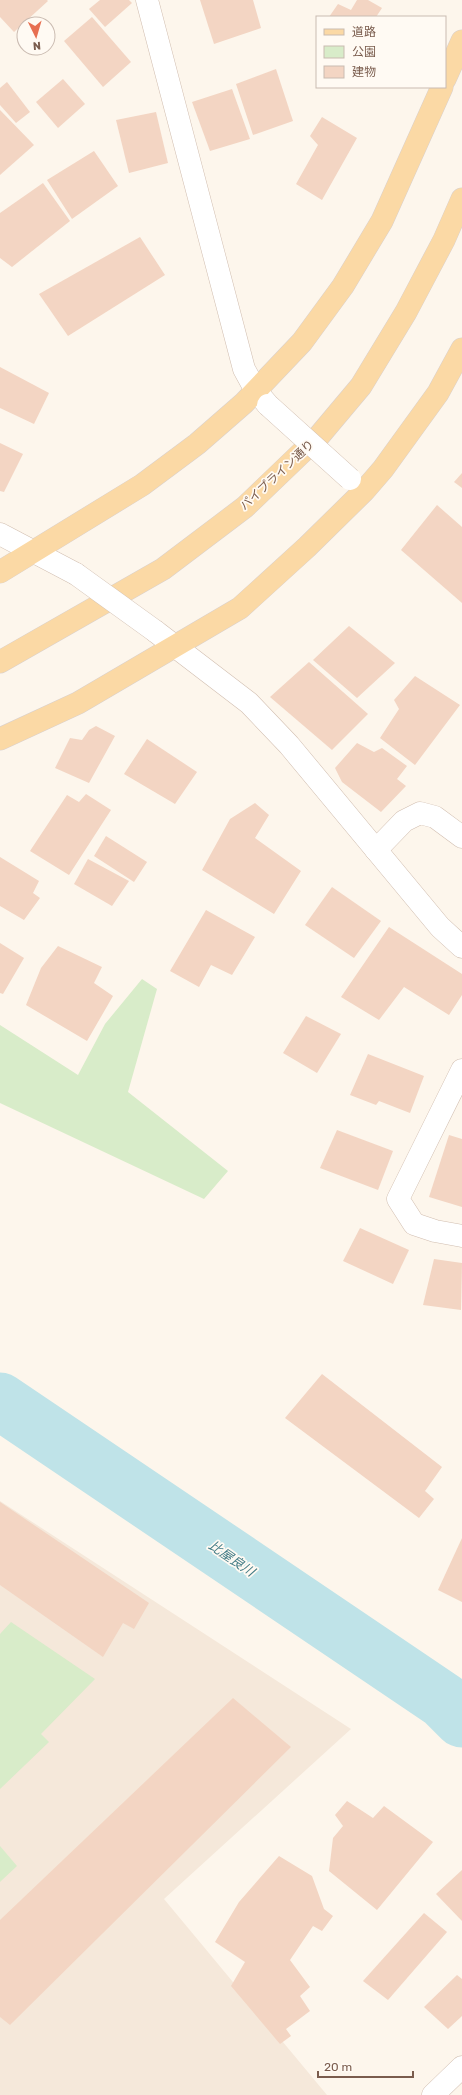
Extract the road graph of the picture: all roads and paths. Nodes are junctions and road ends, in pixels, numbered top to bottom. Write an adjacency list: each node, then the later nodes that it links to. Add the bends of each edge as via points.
1 (148, 0): 7 (street, via 244,369)
2 (462, 41): 3 (main road)
3 (446, 77)
4 (442, 88): 7 (main road, via 382,221 343,286)
5 (462, 198): 13 (main road, パイプライン通り, via 444,240 406,312 361,386 319,436 246,506 164,569)
6 (462, 349): 8 (main road, via 438,393 383,468)
7 (262, 398): 8 (street, bridge); 10 (main road, via 142,485)
8 (357, 485): 12 (main road, via 307,547 240,608)
9 (0, 534): 10 (street)
10 (34, 552): 11 (main road); 12 (street, bridge, via 76,574)
11 (0, 572)
12 (176, 646): 14 (main road, via 78,703); 16 (street, via 249,703 289,744)
13 (0, 662)
14 (0, 739)
15 (462, 837): 16 (street, via 435,817 420,813 404,821)
16 (376, 850): 17 (street, via 440,927)
17 (462, 947)
18 (462, 1070): 19 (street, via 398,1199 414,1224)
19 (462, 1236)
20 (462, 2068): 21 (street)
21 (433, 2095)

